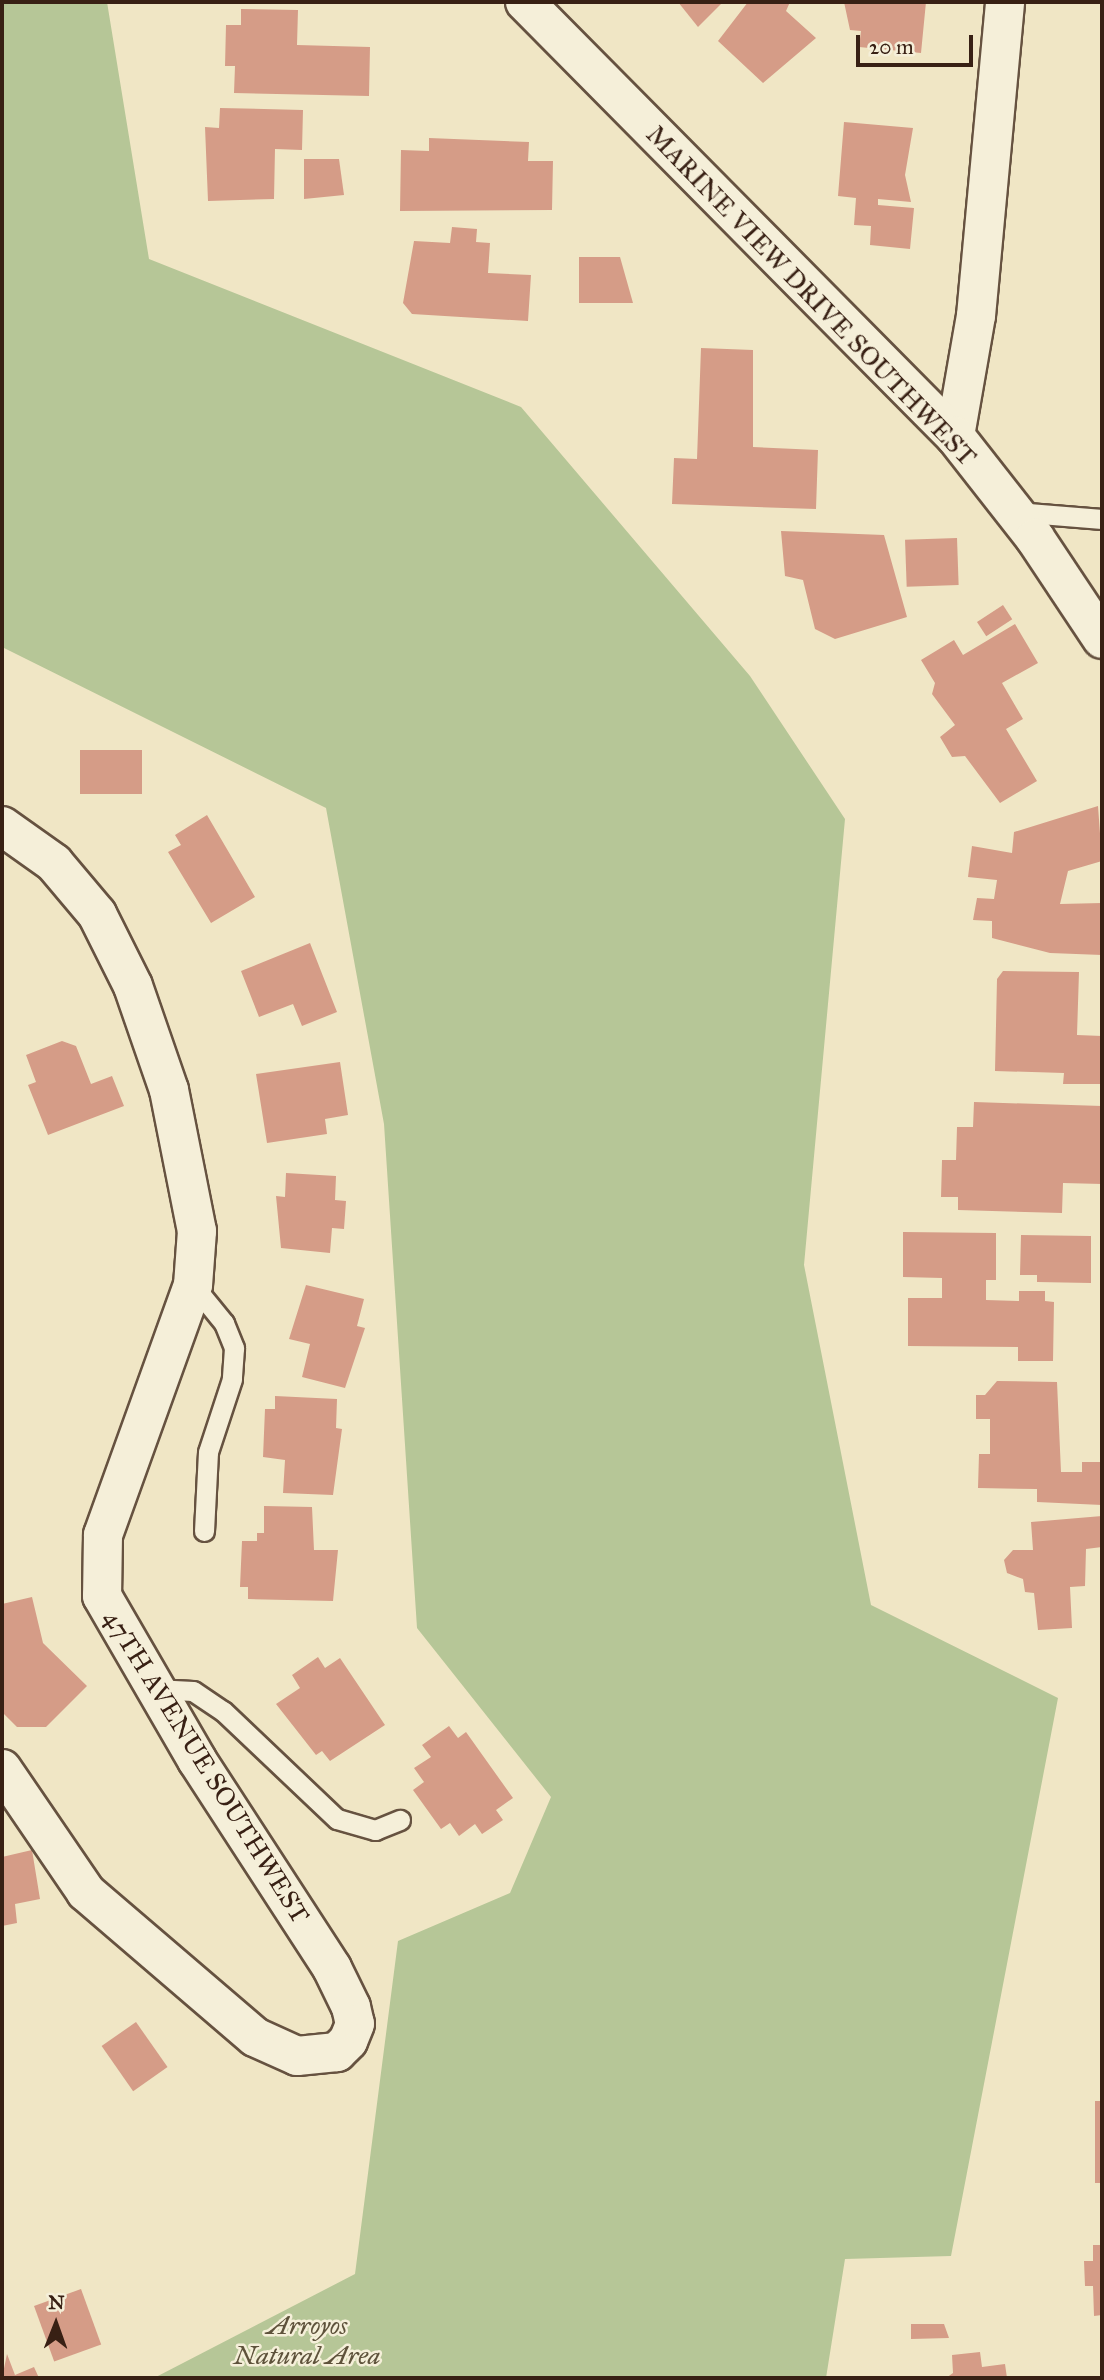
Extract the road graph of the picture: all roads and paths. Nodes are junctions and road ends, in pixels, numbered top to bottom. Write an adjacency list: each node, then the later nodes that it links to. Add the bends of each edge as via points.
1 (525, 2): 3 (street, MARINE VIEW DRIVE SOUTHWEST)
2 (1005, 2): 3 (street, via 976,316)
3 (955, 436): 4 (street, MARINE VIEW DRIVE SOUTHWEST)
4 (1015, 512): 5 (lane); 6 (street, MARINE VIEW DRIVE SOUTHWEST)
5 (1102, 519)
6 (1102, 639)
7 (2, 826): 8 (street, 47TH AVENUE SOUTHWEST, via 54,863 97,914 133,986 169,1090 188,1175 197,1231)
8 (193, 1284): 9 (lane, via 224,1323 234,1348 232,1379 208,1452); 10 (street, 47TH AVENUE SOUTHWEST, via 117,1483 100,1564 102,1596)
9 (204, 1531)
10 (153, 1689): 11 (street, 47TH AVENUE SOUTHWEST, via 332,1968 355,2024 337,2052 297,2056 255,2037 86,1892); 12 (lane, via 193,1691 223,1711 337,1819 375,1830)
11 (2, 1769)
12 (400, 1821)

